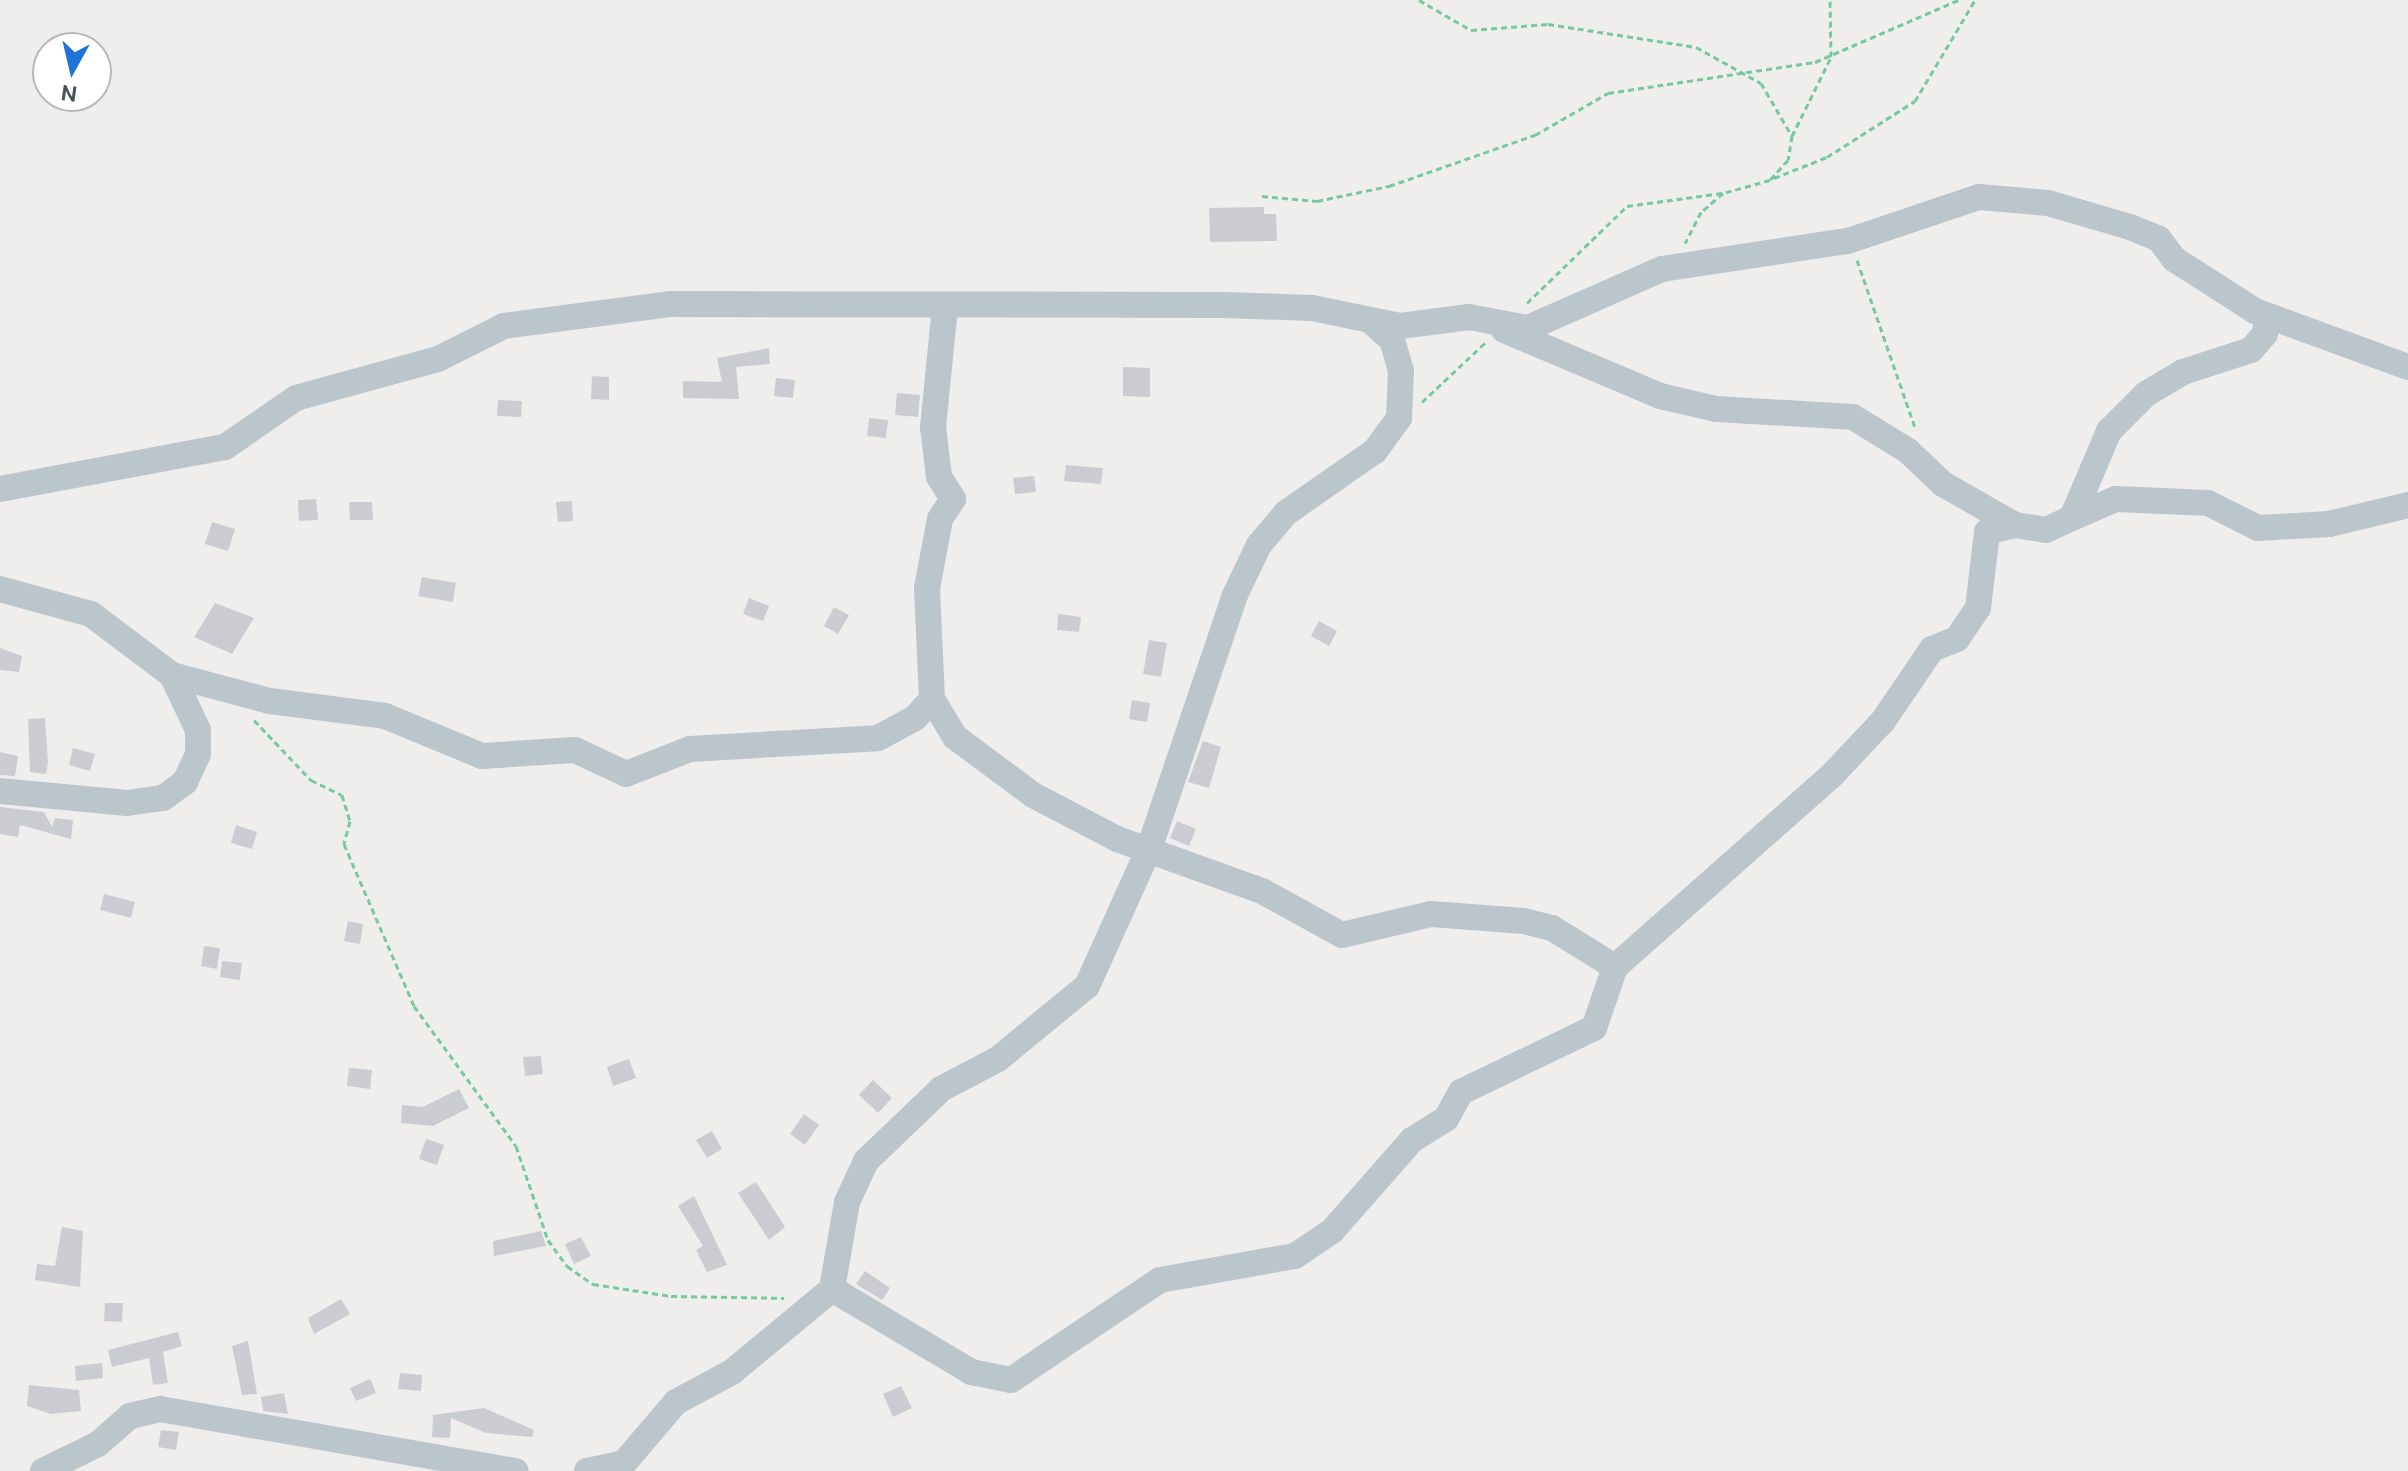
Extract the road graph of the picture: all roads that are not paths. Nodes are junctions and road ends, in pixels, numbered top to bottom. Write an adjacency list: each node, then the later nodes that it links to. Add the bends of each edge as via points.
1 (945, 306): 3 (street, via 1312,308); 6 (street, via 670,304 504,326 438,359 296,398 225,447); 12 (street, via 933,427 939,477 953,499 940,519 927,588)
2 (2267, 316): 4 (street, via 2213,288 2159,239 2048,203 1979,197 1848,241 1662,269 1528,328); 5 (street); 8 (street, via 2251,350 2183,372 2146,394 2109,431)
3 (1373, 323): 4 (street, via 1469,317); 14 (street, via 1392,340 1401,371 1399,418 1375,451 1286,513 1259,545 1235,595)
4 (1497, 328): 9 (street, via 1660,396 1716,409 1853,417 1908,451 1943,484)
5 (2408, 367)
6 (0, 489)
7 (2408, 505): 8 (street, via 2329,524 2258,528 2208,503 2116,499)
8 (2072, 518): 9 (street, via 2046,530)
9 (2015, 525): 15 (street, via 1987,532 1978,608 1957,639 1932,649 1883,721 1775,829 1708,878)
10 (0, 589): 11 (street, via 91,614)
11 (172, 675): 12 (street, via 385,716 482,756 575,750 626,774 690,749 878,738 915,718); 13 (street, via 198,730 198,754 185,782 163,798 127,803)
12 (932, 699): 14 (street, via 955,737 1033,795)
13 (0, 791)
14 (1149, 849): 15 (street, via 1262,891 1342,935 1431,914 1524,921 1552,928); 16 (street, via 1087,986 998,1059 941,1089 866,1161 847,1202)
15 (1615, 967): 16 (street, via 1594,1028 1461,1092 1446,1119 1384,1167 1332,1231 1295,1256 1160,1280 1034,1371 1011,1380 971,1372)
16 (824, 1292): 19 (street, via 732,1372 655,1420 642,1448 624,1463)
17 (43, 1471): 18 (street, via 98,1444 130,1416 160,1409)
18 (516, 1471)
19 (587, 1471)

